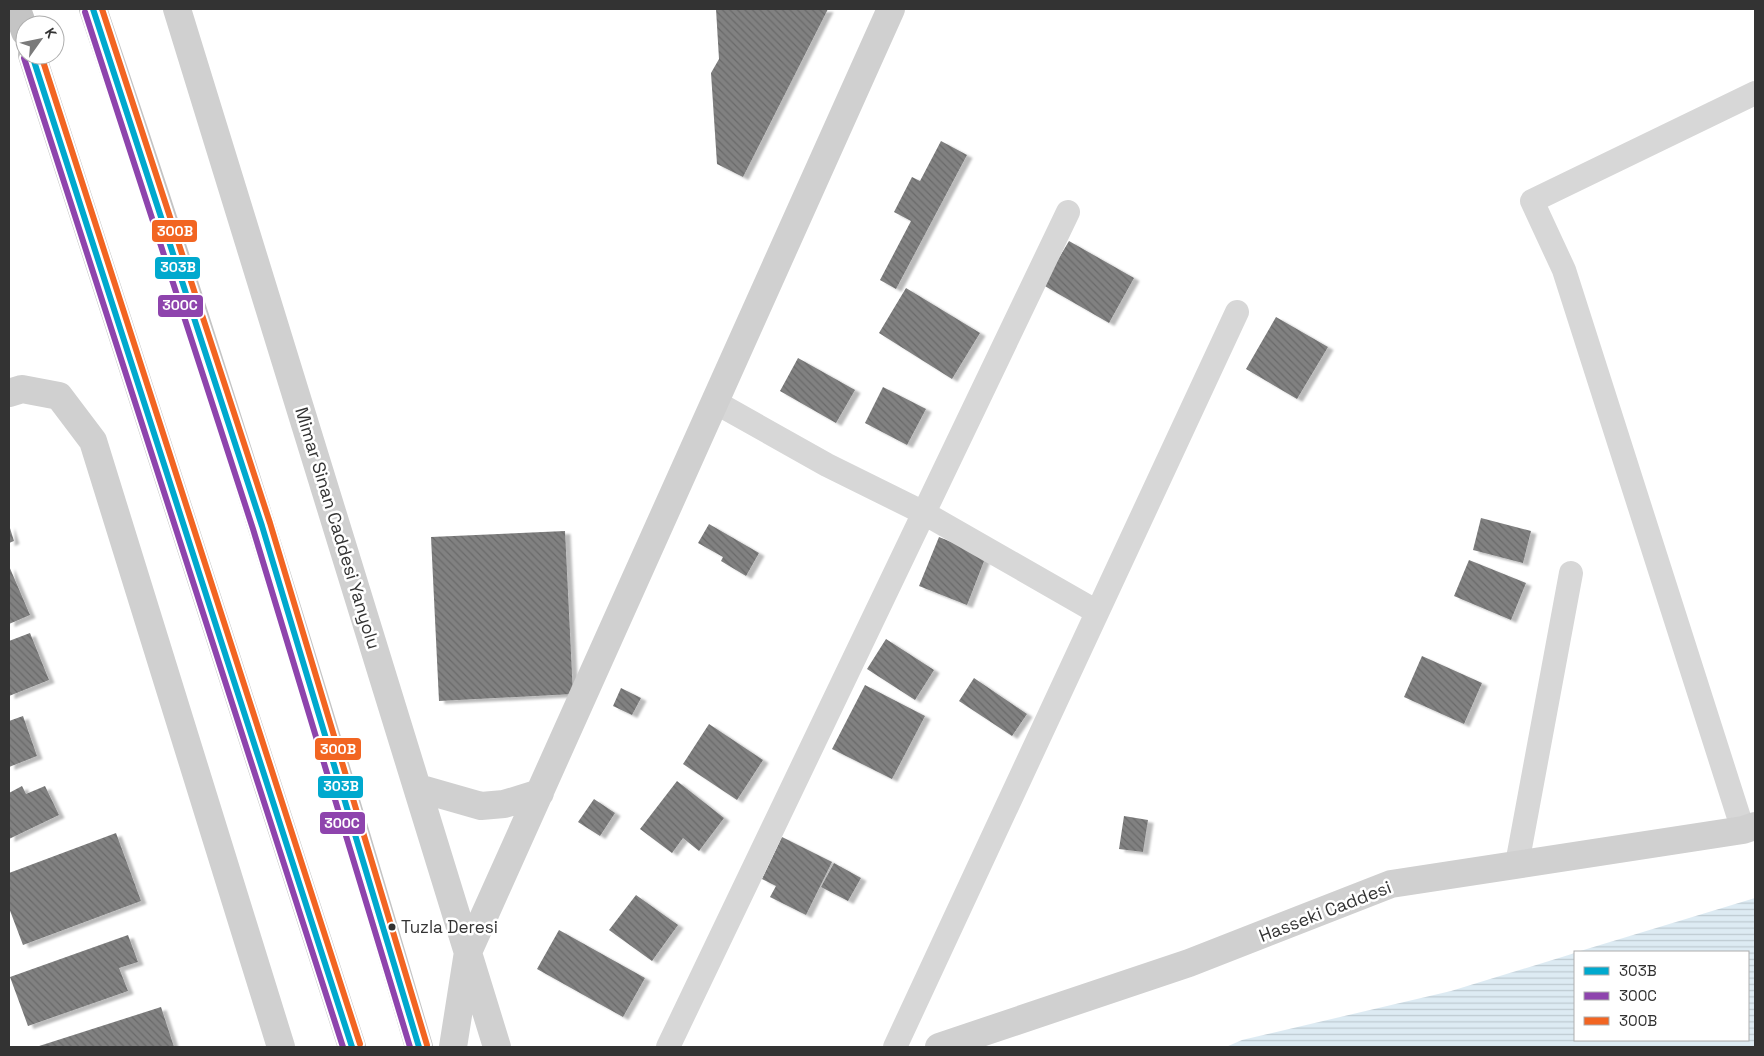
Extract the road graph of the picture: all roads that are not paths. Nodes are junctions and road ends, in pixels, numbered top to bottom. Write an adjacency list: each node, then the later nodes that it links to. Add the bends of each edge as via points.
1 (93, 9): 20 (highway, via 172,241 366,864)
2 (177, 9): 13 (main road, Mimar Sinan Caddesi Yanyolu)
3 (891, 9): 9 (main road)
4 (35, 65): 19 (highway)
5 (1755, 93): 15 (street, via 1532,201 1564,270)
6 (1068, 212): 10 (street)
7 (1237, 312): 12 (street)
8 (9, 393): 18 (main road, via 22,389 59,396 93,441)
9 (715, 402): 10 (street, via 827,465); 14 (main road)
10 (924, 513): 12 (street); 23 (street)
11 (1571, 573): 16 (street)
12 (1097, 612): 24 (street)
13 (418, 788): 14 (main road, via 481,806 504,804); 17 (main road, Mimar Sinan Caddesi Yanyolu)
14 (540, 793): 17 (main road)
15 (1749, 828): 16 (main road, Hasseki Caddesi)
16 (1518, 864): 25 (main road, Hasseki Caddesi, via 1391,884 1189,963)
17 (468, 952): 21 (main road); 22 (main road, Mimar Sinan Caddesi Yanyolu)
18 (281, 1047)
19 (352, 1047)
20 (419, 1047)
21 (453, 1047)
22 (498, 1047)
23 (668, 1047)
24 (895, 1047)
25 (939, 1047)

